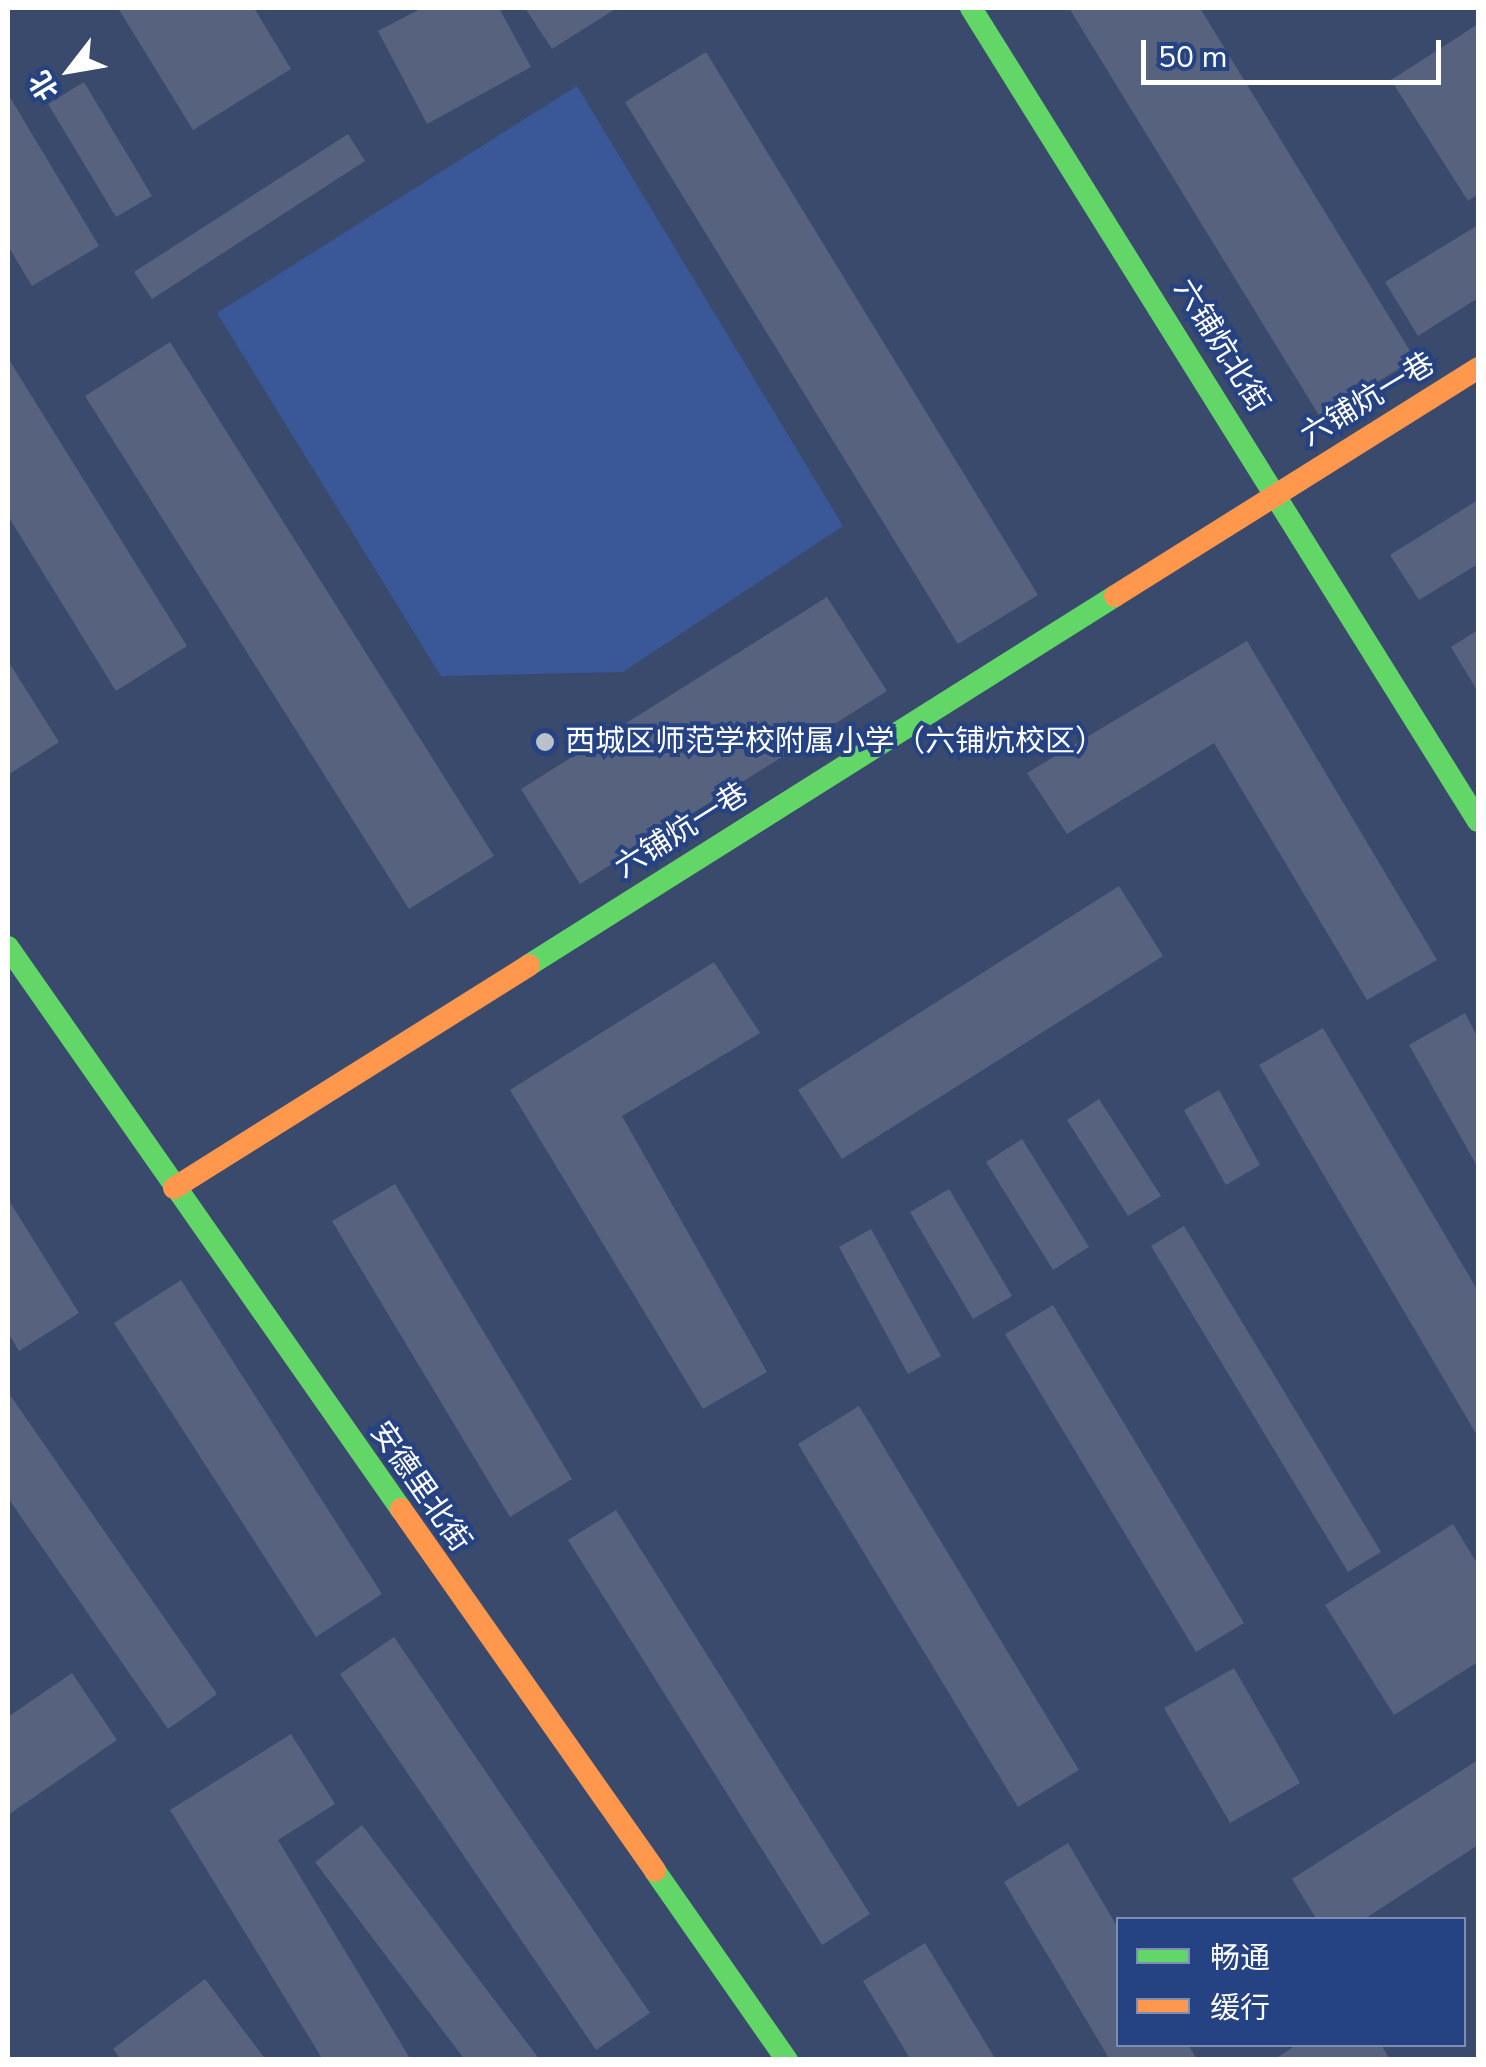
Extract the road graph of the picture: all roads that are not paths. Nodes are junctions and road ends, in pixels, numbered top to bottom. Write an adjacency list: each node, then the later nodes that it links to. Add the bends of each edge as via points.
1 (971, 8): 3 (street, 六铺炕北街)
2 (1478, 368): 3 (street, 六铺炕一巷)
3 (1276, 490): 4 (street, 六铺炕北街); 6 (street, 六铺炕一巷)
4 (1478, 821)
5 (8, 947): 6 (street, 安德里北街)
6 (174, 1188): 7 (street, 安德里北街)
7 (787, 2060)

